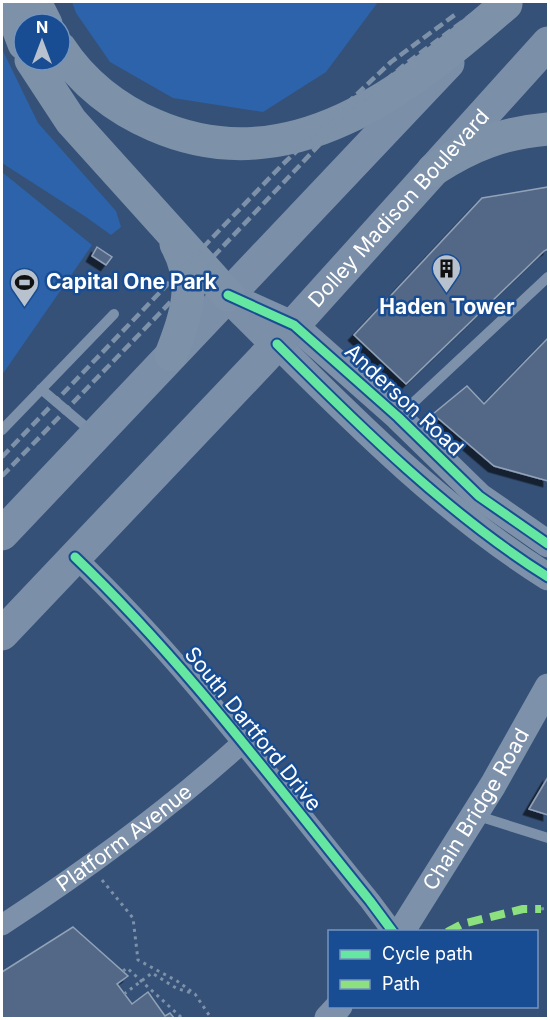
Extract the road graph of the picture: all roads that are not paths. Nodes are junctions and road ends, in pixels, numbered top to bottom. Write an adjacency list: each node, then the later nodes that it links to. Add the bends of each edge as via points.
1 (507, 3): 3 (highway, via 448,55 399,90 319,130 261,143 197,139 166,130 125,110 95,88); 9 (main road)
2 (549, 43): 6 (main road, Dolley Madison Boulevard)
3 (72, 63)
4 (39, 72): 7 (highway, via 70,121)
5 (549, 129): 6 (highway, via 505,135 479,144)
6 (433, 170): 11 (main road, Dolley Madison Boulevard)
7 (165, 225): 9 (highway); 12 (highway, via 185,263 188,282 185,318)
8 (549, 277): 14 (lane)
9 (228, 295): 11 (main road); 12 (main road)
10 (114, 315): 13 (lane)
11 (285, 334): 14 (street, Anderson Road); 19 (main road, Dolley Madison Boulevard); 20 (street, via 355,420 458,513)
12 (171, 354): 16 (main road)
13 (41, 388): 15 (lane); 16 (lane)
14 (398, 417): 18 (street, Anderson Road, via 479,495)
15 (2, 430)
16 (95, 435): 17 (main road)
17 (2, 534)
18 (549, 544)
19 (75, 557): 21 (main road, Dolley Madison Boulevard); 23 (street, South Dartford Drive, via 158,642)
20 (549, 577)
21 (2, 634)
22 (549, 687): 24 (street, Chain Bridge Road)
23 (242, 742): 26 (street, Platform Avenue, via 153,818); 27 (street, South Dartford Drive)
24 (475, 815): 25 (lane); 28 (street, Chain Bridge Road)
25 (549, 838)
26 (2, 925)
27 (392, 930)
28 (402, 930)

